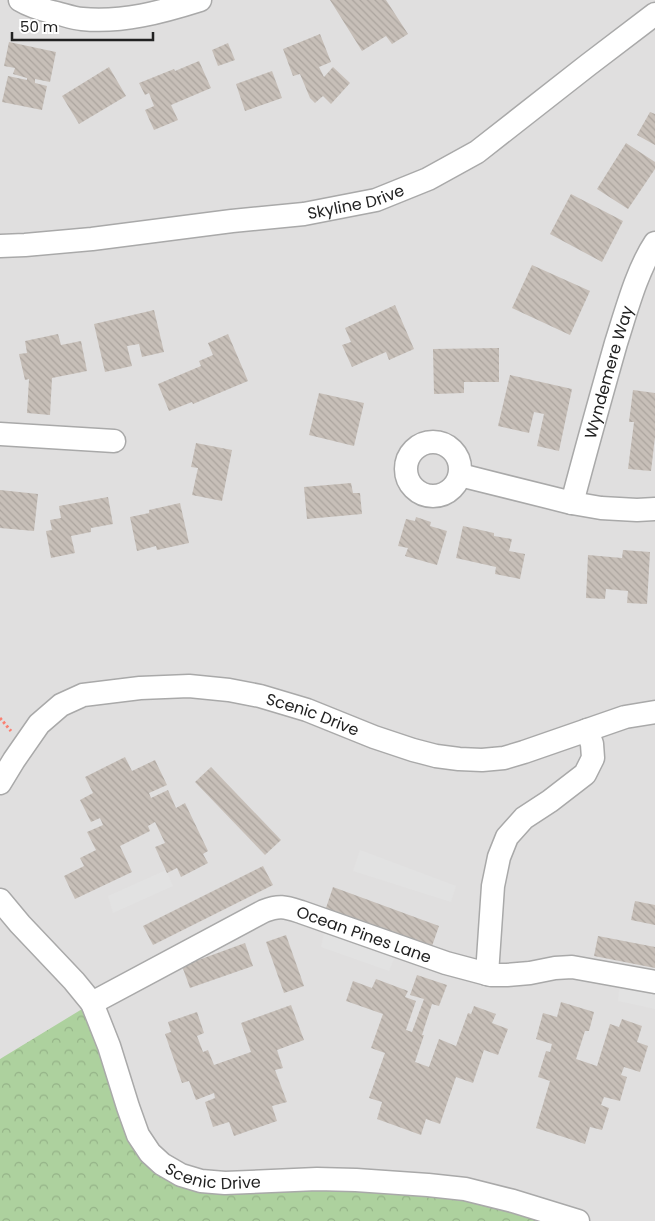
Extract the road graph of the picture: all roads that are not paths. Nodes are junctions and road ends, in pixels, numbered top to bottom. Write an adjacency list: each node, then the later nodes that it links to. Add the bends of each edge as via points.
1 (20, 0): 3 (street, via 43,11)
2 (200, 0): 3 (street, via 145,15 98,20 68,17)
3 (45, 6)
4 (655, 14): 6 (street, Skyline Drive, via 477,152 428,179 376,200 304,214 92,240)
5 (655, 243): 10 (street, Wyndemere Way, via 624,318)
6 (0, 246)
7 (0, 434): 8 (street)
8 (114, 441)
9 (460, 475): 10 (street)
10 (572, 503): 11 (street, via 601,508)
11 (655, 508)
12 (655, 712): 13 (street, Scenic Drive, via 625,717)
13 (587, 730): 14 (street, Scenic Drive, via 504,758 459,759 413,750 260,696 189,686 140,688 82,695 61,705 39,724); 16 (street, via 592,758 586,774 524,818 507,837 493,886)
14 (0, 783)
15 (0, 900): 18 (street, Scenic Drive)
16 (487, 974): 17 (street, Ocean Pines Lane, via 507,975 572,967); 18 (street, Ocean Pines Lane, via 446,964 285,907 275,907)
17 (655, 982)
18 (92, 1003): 19 (street, Scenic Drive, via 138,1135 150,1153 181,1175 224,1183 317,1179 465,1189)
19 (578, 1221)

